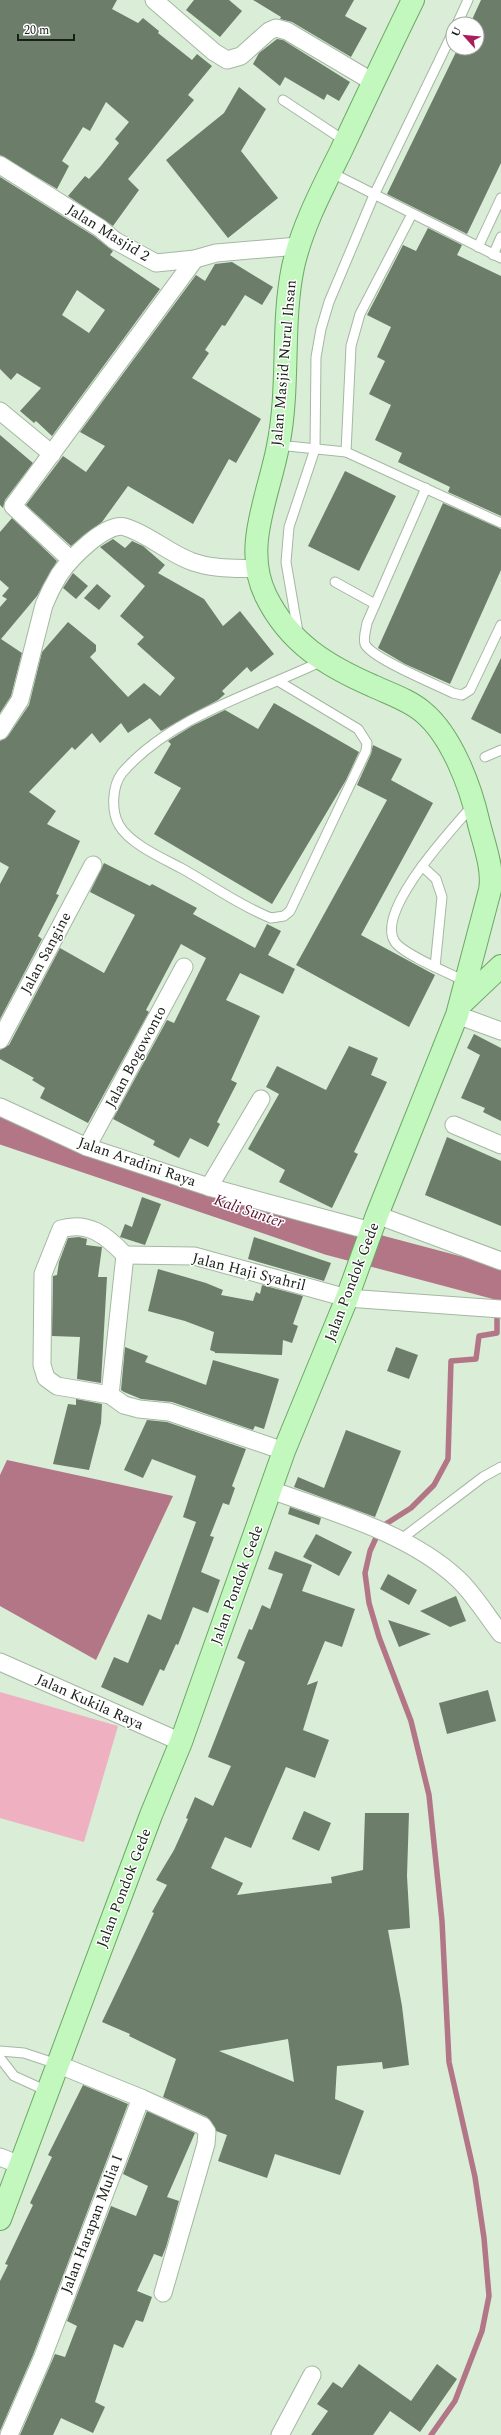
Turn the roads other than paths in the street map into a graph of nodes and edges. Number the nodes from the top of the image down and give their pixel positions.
1 (154, 0) edge
2 (413, 0) edge
3 (468, 0) edge
4 (461, 16) edge
5 (445, 49) edge
6 (373, 82) junction
7 (282, 100) dead end
8 (345, 141) junction
9 (0, 165) edge
10 (330, 172) junction
11 (374, 195) junction
12 (501, 198) edge
13 (412, 214) junction
14 (501, 237) edge
15 (298, 246) junction
16 (478, 247) junction
17 (497, 256) edge
18 (195, 259) junction
19 (0, 411) edge
20 (278, 445) junction
21 (315, 449) junction
22 (346, 452) junction
23 (52, 454) junction
24 (426, 488) junction
25 (501, 523) edge
26 (71, 560) junction
27 (257, 569) junction
28 (335, 582) dead end
29 (375, 604) junction
30 (501, 625) edge
31 (299, 642) junction
32 (322, 661) junction
33 (278, 681) junction
34 (0, 731) edge
35 (501, 750) edge
36 (486, 757) dead end
37 (474, 804) junction
38 (93, 865) dead end
39 (422, 866) junction
40 (497, 884) edge
41 (184, 966) dead end
42 (501, 966) edge
43 (435, 967) junction
44 (473, 985) junction
45 (459, 1009) junction
46 (501, 1031) edge
47 (0, 1040) edge
48 (261, 1099) dead end
49 (0, 1107) edge
50 (454, 1125) dead end
51 (501, 1145) edge
52 (87, 1146) junction
53 (209, 1187) junction
54 (372, 1229) junction
55 (125, 1255) junction
56 (501, 1261) edge
57 (347, 1298) junction
58 (501, 1309) edge
59 (110, 1395) junction
60 (284, 1451) junction
61 (501, 1467) edge
62 (271, 1490) junction
63 (393, 1537) junction
64 (501, 1634) edge
65 (0, 1662) edge
66 (181, 1742) junction
67 (0, 2052) edge
68 (0, 2058) edge
69 (57, 2064) junction
70 (48, 2091) junction
71 (141, 2098) junction
72 (10, 2161) edge
73 (0, 2219) edge
74 (163, 2293) dead end
75 (312, 2375) dead end
76 (9, 2435) edge
77 (280, 2435) edge

1 - 6 street
2 - 6 main road, Jalan Masjid Nurul Ihsan
3 - 4 lane
5 - 11 lane
6 - 8 main road, Jalan Masjid Nurul Ihsan
7 - 8 lane
8 - 10 main road, Jalan Masjid Nurul Ihsan
9 - 18 street, Jalan Masjid 2
10 - 11 lane
10 - 15 main road, Jalan Masjid Nurul Ihsan
11 - 13 lane
11 - 21 lane
12 - 16 lane
13 - 16 lane
13 - 22 lane
14 - 17 lane
15 - 18 street, Jalan Masjid 2
15 - 20 main road, Jalan Masjid Nurul Ihsan
16 - 17 lane
18 - 23 street
19 - 23 street
20 - 21 lane
20 - 27 main road, Jalan Masjid Nurul Ihsan
21 - 22 lane
21 - 31 lane
22 - 24 lane
23 - 26 street
24 - 25 lane
24 - 29 lane
26 - 27 street
26 - 34 street
27 - 31 main road, Jalan Masjid Nurul Ihsan
28 - 29 lane
29 - 30 lane
31 - 32 main road, Jalan Masjid Nurul Ihsan
32 - 33 lane
32 - 37 main road, Jalan Masjid Nurul Ihsan
33 - 33 lane
35 - 36 lane
37 - 39 lane
37 - 40 main road, Jalan Masjid Nurul Ihsan
38 - 47 street, Jalan Sangine
39 - 43 lane
39 - 43 lane
40 - 44 main road, Jalan Masjid Nurul Ihsan
41 - 52 street, Jalan Bogowonto
42 - 44 main road, Jalan Pondok Gede
43 - 44 lane
44 - 45 main road, Jalan Pondok Gede
45 - 46 street
45 - 54 main road, Jalan Pondok Gede
48 - 53 street
49 - 52 street, Jalan Aradini Raya
50 - 51 street
52 - 53 street, Jalan Aradini Raya
53 - 54 street, Jalan Aradini Raya
54 - 56 street, Jalan Aradini Raya
54 - 57 main road, Jalan Pondok Gede
55 - 57 street, Jalan Haji Syahril
55 - 59 street
55 - 59 street
57 - 58 street, Jalan Haji Syahril
57 - 60 main road, Jalan Pondok Gede
59 - 60 street
60 - 62 main road, Jalan Pondok Gede
61 - 63 lane
62 - 63 street
62 - 66 main road, Jalan Pondok Gede
63 - 64 street
65 - 66 street, Jalan Kukila Raya
66 - 69 main road, Jalan Pondok Gede
67 - 69 lane
68 - 70 lane
69 - 70 main road, Jalan Pondok Gede
69 - 71 street
70 - 72 main road, Jalan Pondok Gede
71 - 74 street
71 - 76 street, Jalan Harapan Mulia I
72 - 73 main road, Jalan Pondok Gede
75 - 77 street

